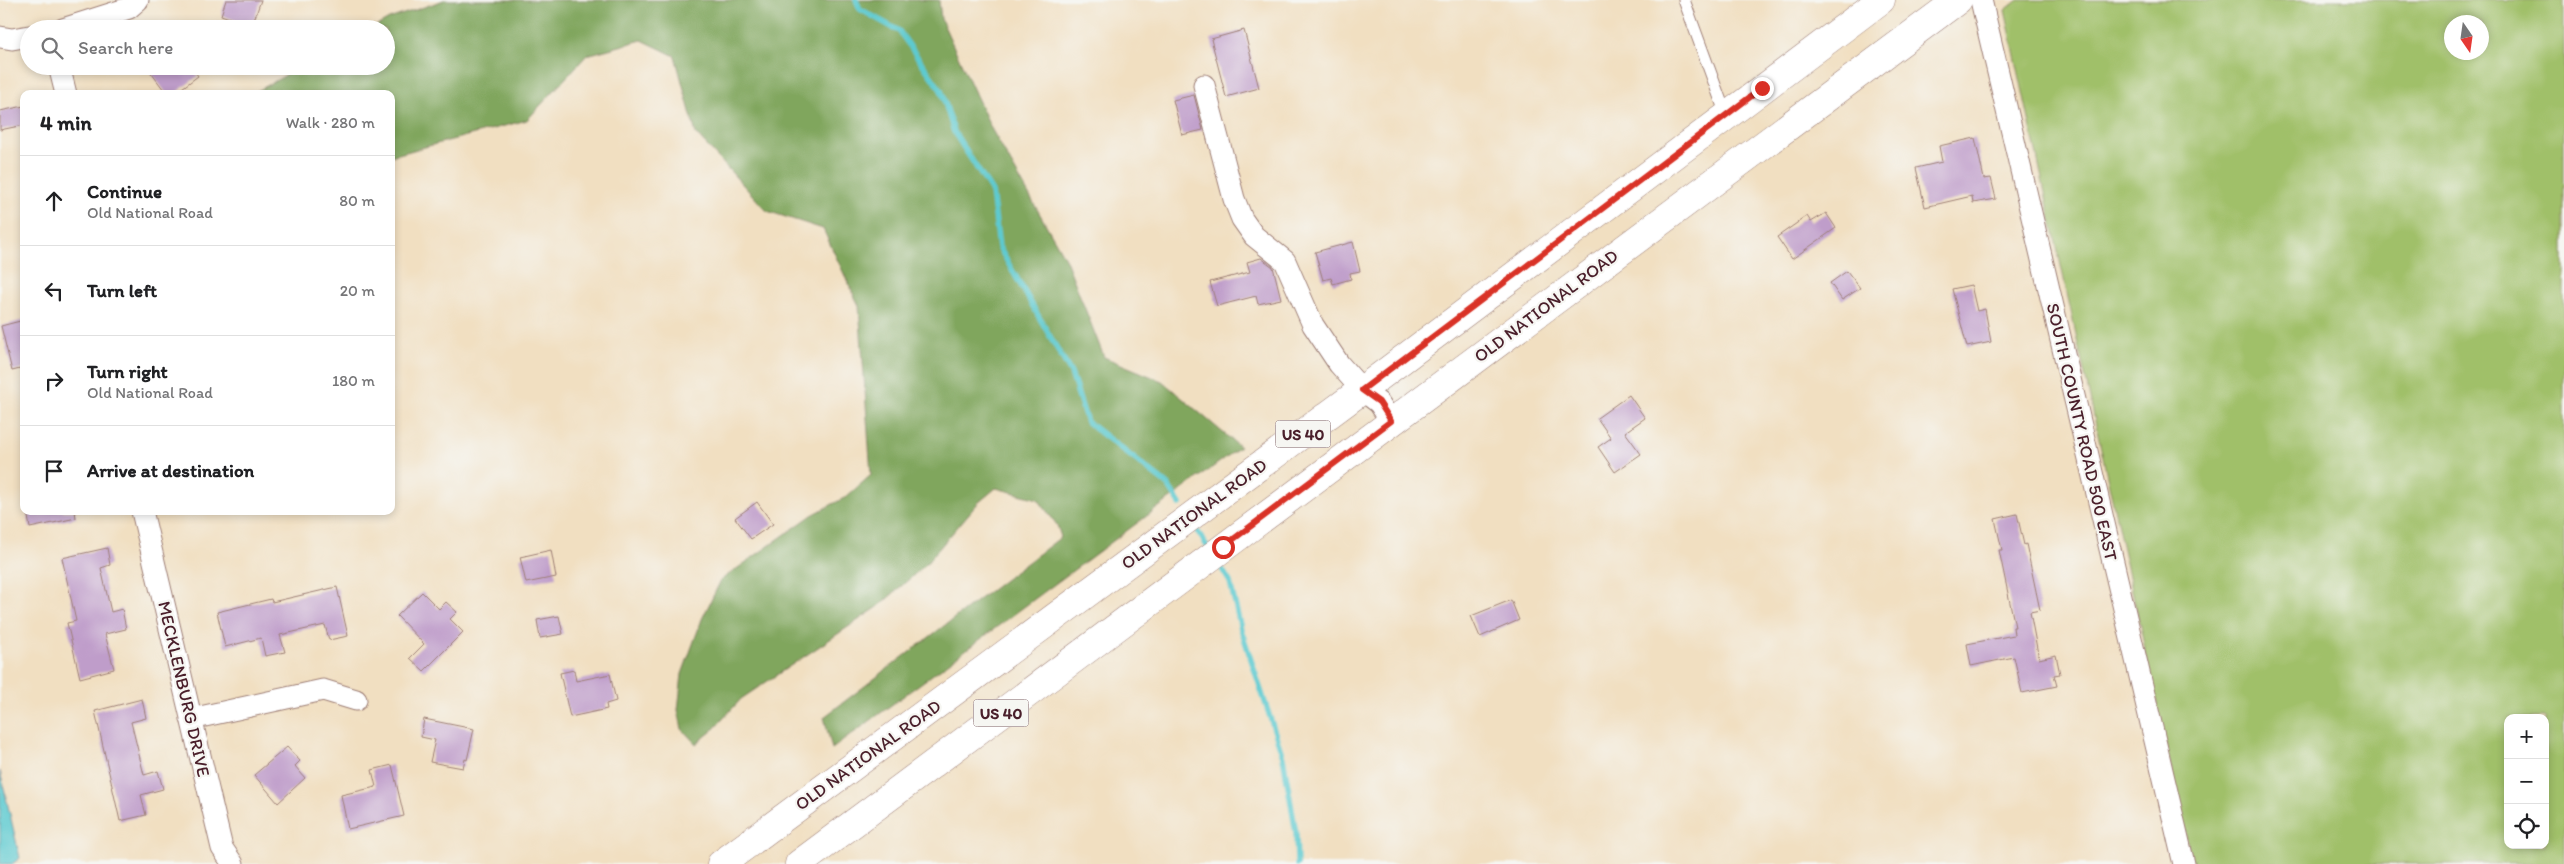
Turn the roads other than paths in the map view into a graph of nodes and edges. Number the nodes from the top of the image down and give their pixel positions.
1 (138, 0) edge
2 (1684, 0) edge
3 (1881, 0) edge
4 (1958, 0) edge
5 (1981, 0) edge
6 (91, 20) edge
7 (0, 37) edge
8 (20, 37) edge
9 (61, 75) edge
10 (1204, 85) dead end
11 (65, 90) edge
12 (1726, 115) junction
13 (1362, 390) junction
14 (1391, 421) junction
15 (143, 515) edge
16 (356, 700) dead end
17 (192, 719) junction
18 (233, 864) edge
19 (721, 864) edge
20 (800, 864) edge
21 (2184, 864) edge

1 - 6 street
2 - 12 lane
3 - 12 main road, OLD NATIONAL ROAD / US 40
4 - 14 main road, OLD NATIONAL ROAD / US 40
5 - 21 street, SOUTH COUNTY ROAD 500 EAST
7 - 8 street
9 - 11 street
10 - 13 street
12 - 13 main road, OLD NATIONAL ROAD / US 40
13 - 14 street
13 - 19 main road, OLD NATIONAL ROAD / US 40
14 - 20 main road, OLD NATIONAL ROAD / US 40
15 - 17 street, MECKLENBURG DRIVE
16 - 17 street
17 - 18 street, MECKLENBURG DRIVE

